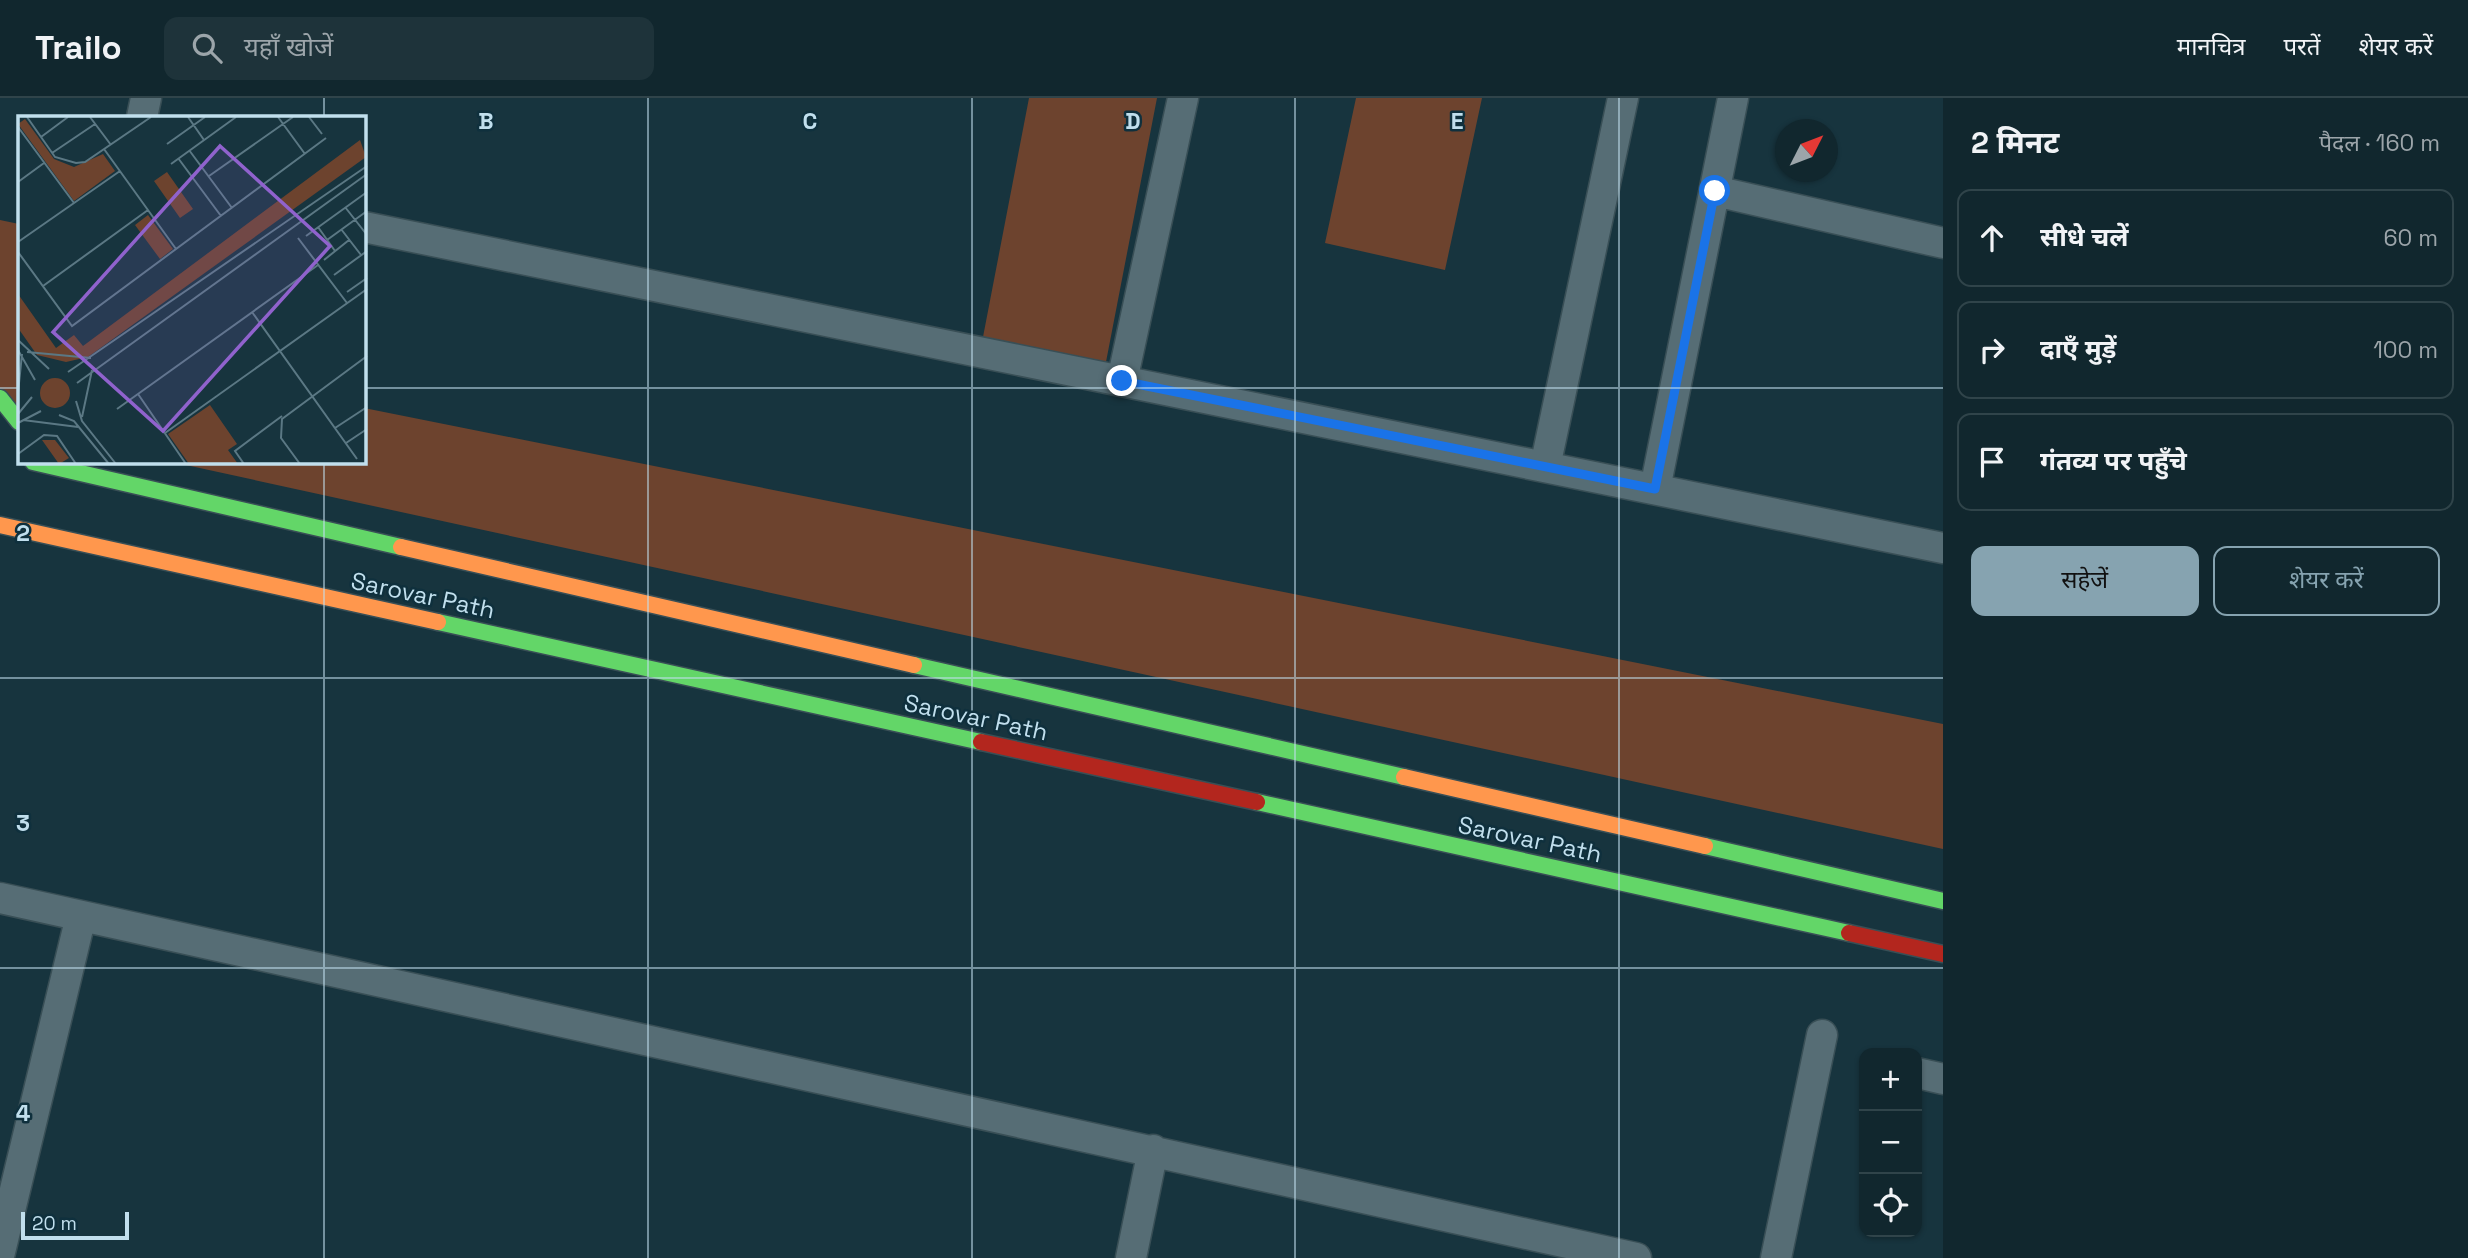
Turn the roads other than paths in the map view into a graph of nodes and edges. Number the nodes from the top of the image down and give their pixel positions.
1 (146, 98) edge
2 (1183, 98) edge
3 (1623, 98) edge
4 (1733, 98) edge
5 (142, 116) edge
6 (1715, 191) junction
7 (366, 227) edge
8 (1943, 243) edge
9 (1122, 381) junction
10 (0, 398) edge
11 (18, 421) edge
12 (54, 465) edge
13 (1545, 467) junction
14 (1655, 489) junction
15 (0, 525) edge
16 (1943, 548) edge
17 (0, 898) edge
18 (1943, 901) edge
19 (81, 916) junction
20 (1943, 954) edge
21 (1822, 1035) dead end
22 (1922, 1074) edge
23 (1943, 1079) edge
24 (1153, 1150) junction
25 (0, 1252) edge
26 (1130, 1258) edge
27 (1636, 1258) edge
28 (1776, 1258) edge

1 - 5 street
2 - 9 street
3 - 13 street
4 - 6 street
6 - 8 street
6 - 14 street
7 - 9 street
9 - 13 street
10 - 11 main road
12 - 18 main road, Sarovar Path
13 - 14 street
14 - 16 street
15 - 20 main road, Sarovar Path
17 - 19 street
19 - 24 street
19 - 25 street
21 - 28 street
22 - 23 street
24 - 26 street
24 - 27 street

